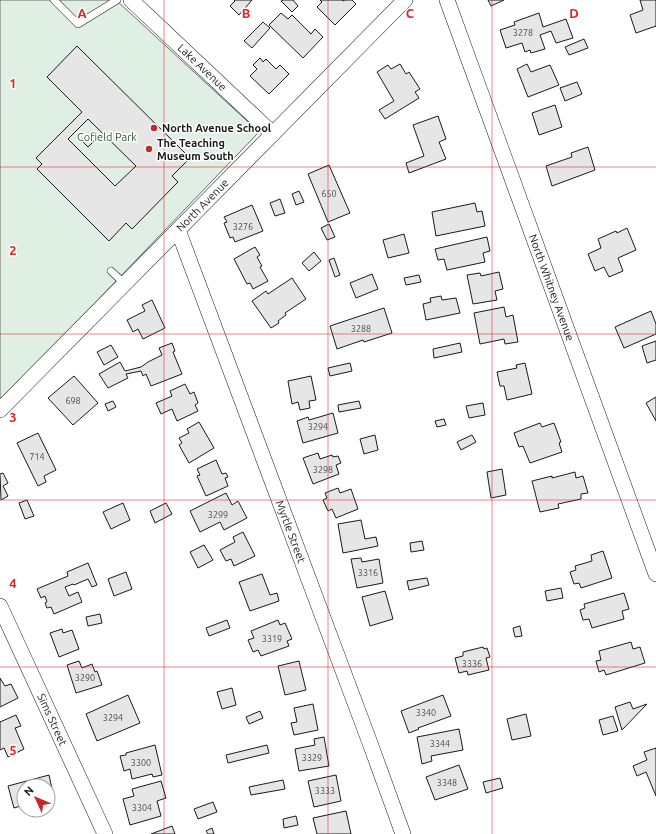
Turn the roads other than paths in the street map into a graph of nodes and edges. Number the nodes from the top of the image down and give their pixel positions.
1 (54, 0) edge
2 (117, 0) edge
3 (131, 0) edge
4 (405, 0) edge
5 (447, 0) edge
6 (273, 134) junction
7 (178, 230) junction
8 (111, 271) dead end
9 (125, 284) junction
10 (0, 410) edge
11 (656, 574) edge
12 (0, 606) edge
13 (105, 834) edge
14 (403, 834) edge

1 - 2 lane
3 - 6 street, Lake Avenue
4 - 6 street, North Avenue
5 - 11 street, North Whitney Avenue
6 - 7 street, North Avenue
7 - 9 street, North Avenue
7 - 14 street, Myrtle Street
8 - 9 lane
9 - 10 street, North Avenue
12 - 13 street, Sims Street

